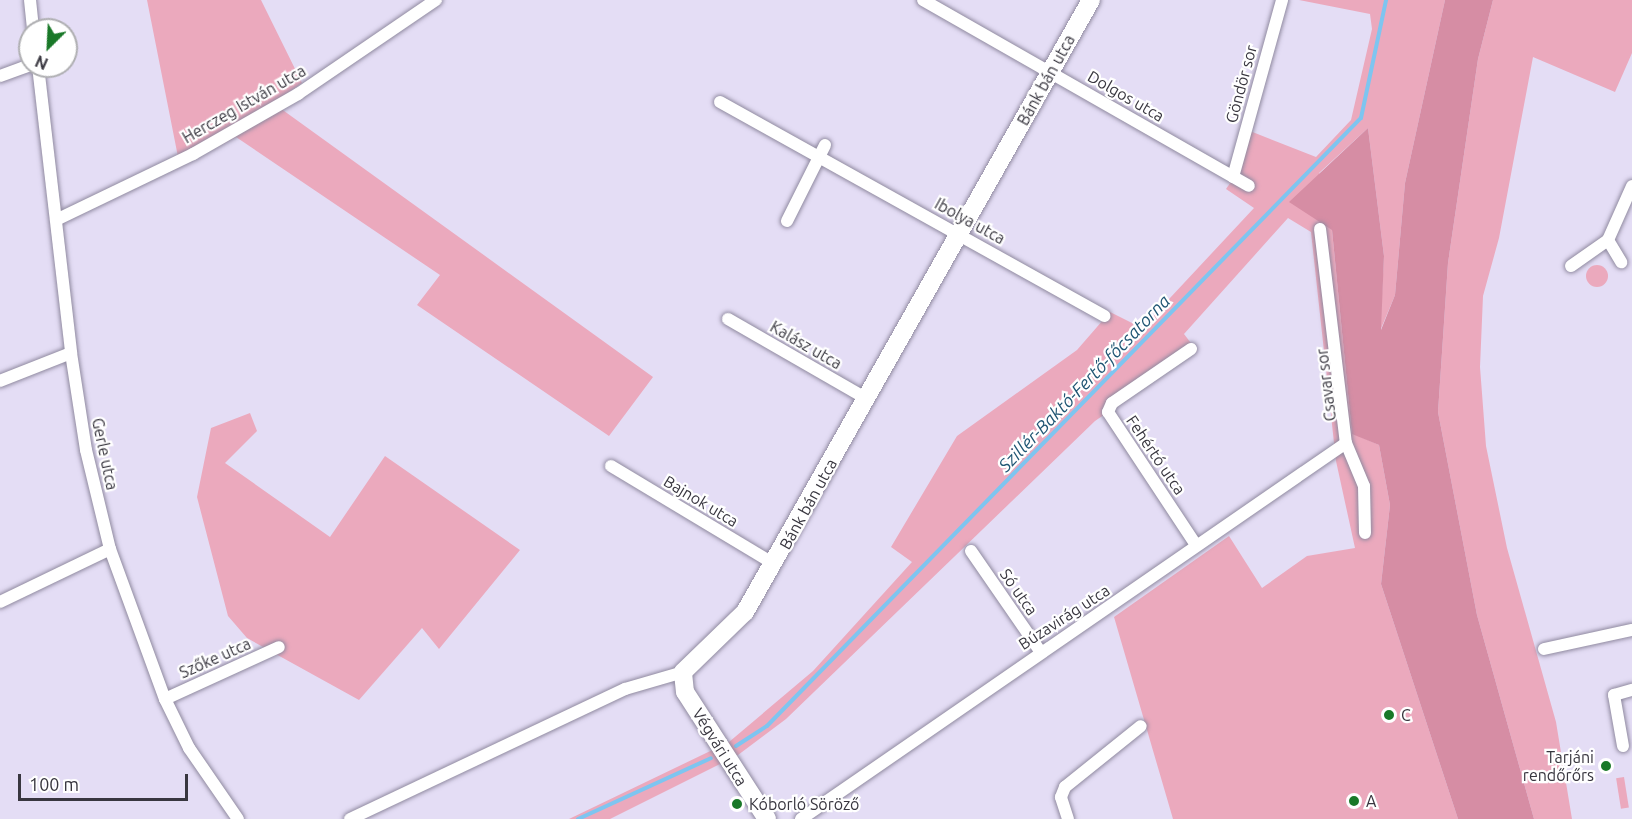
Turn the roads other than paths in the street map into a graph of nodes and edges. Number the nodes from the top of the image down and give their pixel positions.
1 (30, 0) edge
2 (436, 0) edge
3 (923, 0) edge
4 (1091, 0) edge
5 (1282, 0) edge
6 (32, 18) edge
7 (18, 69) edge
8 (1051, 72) junction
9 (0, 76) edge
10 (40, 78) edge
11 (720, 102) dead end
12 (822, 151) junction
13 (1233, 177) junction
14 (1249, 186) dead end
15 (1632, 186) edge
16 (58, 219) junction
17 (787, 221) dead end
18 (1320, 229) dead end
19 (960, 234) junction
20 (1608, 240) junction
21 (1622, 262) dead end
22 (1570, 266) dead end
23 (1104, 316) dead end
24 (728, 319) dead end
25 (1191, 349) dead end
26 (71, 353) junction
27 (0, 381) edge
28 (867, 399) junction
29 (1346, 443) junction
30 (611, 466) dead end
31 (1365, 533) dead end
32 (1196, 545) junction
33 (110, 549) junction
34 (971, 551) dead end
35 (774, 564) junction
36 (0, 602) edge
37 (1632, 630) edge
38 (279, 647) dead end
39 (1544, 649) dead end
40 (1040, 651) junction
41 (683, 672) junction
42 (1632, 690) edge
43 (165, 699) junction
44 (1141, 726) dead end
45 (1623, 746) dead end
46 (238, 819) edge
47 (350, 819) edge
48 (767, 819) edge
49 (801, 819) edge
50 (1068, 819) edge

1 - 6 street
2 - 16 street, Herczeg István utca
3 - 8 street, Dolgos utca
4 - 8 street, Bánk bán utca
5 - 13 street, Göndör sor
7 - 9 street
8 - 13 street, Dolgos utca
8 - 19 street, Bánk bán utca
10 - 16 street, Gerle utca
11 - 12 street, Ibolya utca
12 - 17 street
12 - 19 street, Ibolya utca
13 - 14 street, Dolgos utca
15 - 20 street
16 - 26 street, Gerle utca
18 - 29 street, Csavar sor
19 - 23 street, Ibolya utca
19 - 28 street, Bánk bán utca
20 - 21 street
20 - 22 street
24 - 28 street, Kalász utca
25 - 32 street, Fehértó utca
26 - 27 street
26 - 33 street, Gerle utca
28 - 35 street, Bánk bán utca
29 - 31 street, Csavar sor
29 - 32 street, Búzavirág utca
30 - 35 street, Bajnok utca
32 - 40 street, Búzavirág utca
33 - 36 street
33 - 43 street, Gerle utca
34 - 40 street, Só utca
35 - 41 street, Bánk bán utca
37 - 39 street
38 - 43 street, Szőke utca
40 - 49 street, Búzavirág utca
41 - 47 street, Bánk bán utca
41 - 48 street, Végvári utca
42 - 45 street
43 - 46 street, Gerle utca
44 - 50 street

